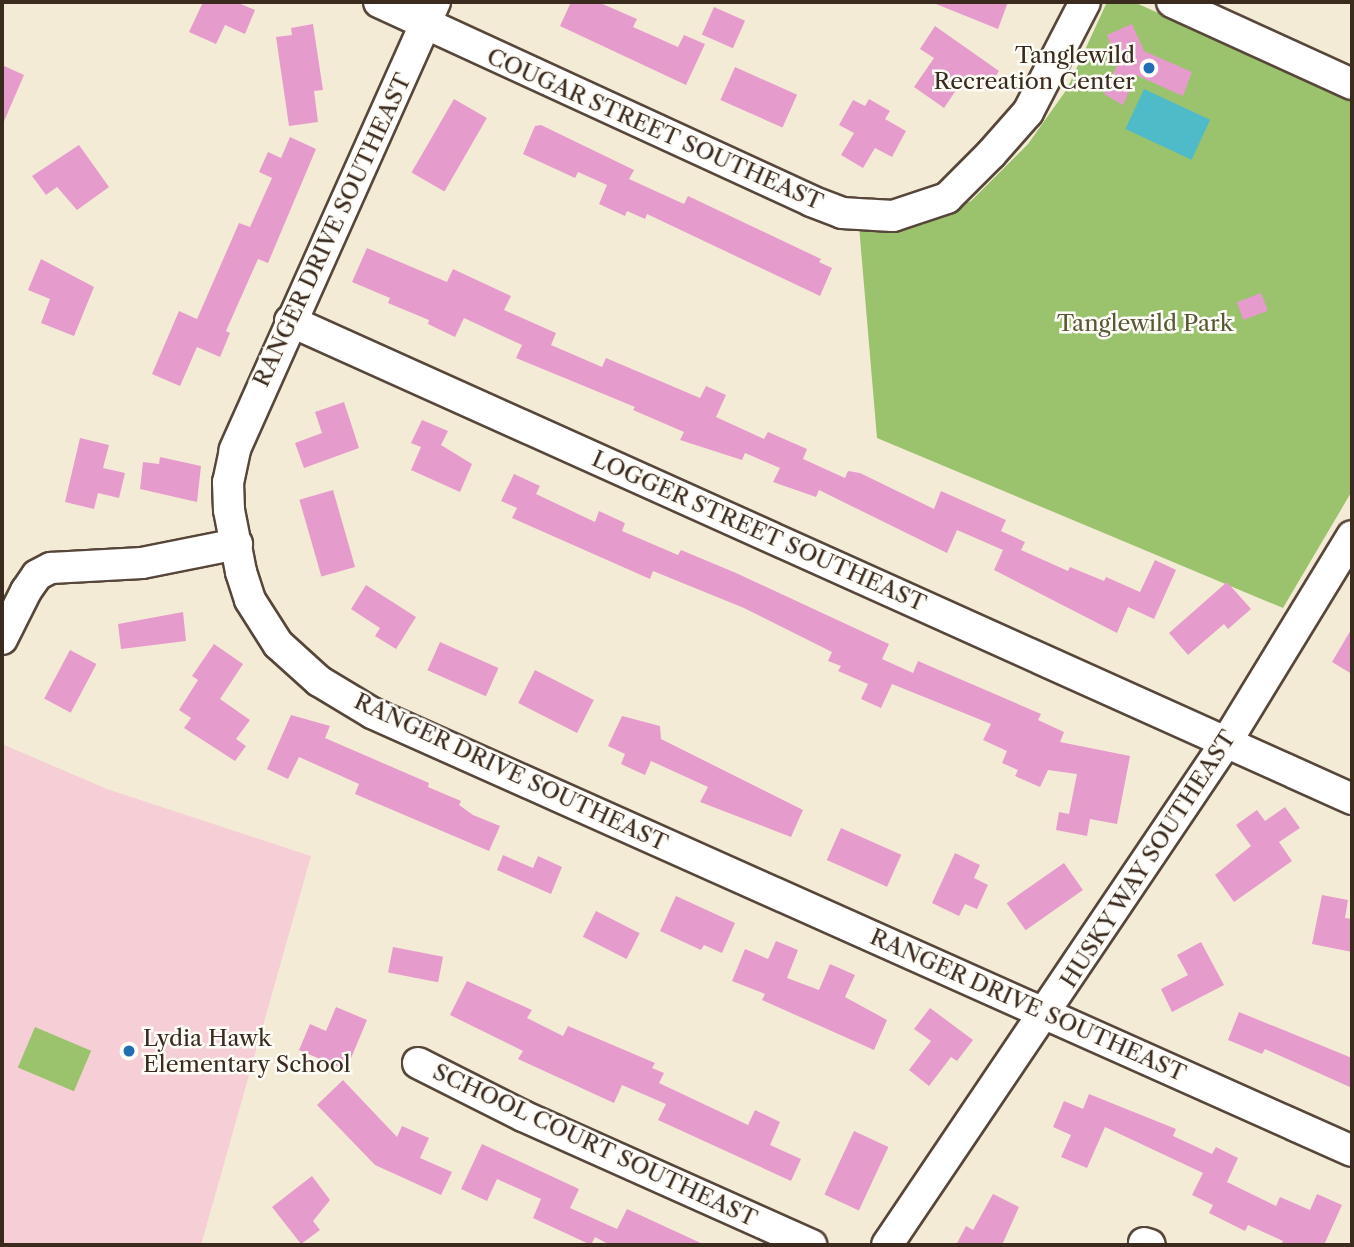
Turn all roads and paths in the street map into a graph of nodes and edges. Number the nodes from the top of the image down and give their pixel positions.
1 (379, 2) edge
2 (1085, 2) edge
3 (1172, 2) edge
4 (431, 13) edge
5 (1352, 84) edge
6 (290, 321) junction
7 (1352, 536) edge
8 (237, 544) junction
9 (2, 639) edge
10 (1227, 741) junction
11 (1352, 799) edge
12 (1046, 1013) junction
13 (418, 1063) dead end
14 (1352, 1151) edge
15 (811, 1245) edge
16 (887, 1245) edge

1 - 4 street, COUGAR STREET SOUTHEAST
2 - 4 street, COUGAR STREET SOUTHEAST
3 - 5 street
4 - 6 street, RANGER DRIVE SOUTHEAST
6 - 8 street, RANGER DRIVE SOUTHEAST
6 - 10 street, LOGGER STREET SOUTHEAST
7 - 10 street, HUSKY WAY SOUTHEAST
8 - 9 street
8 - 12 street, RANGER DRIVE SOUTHEAST
10 - 11 street, LOGGER STREET SOUTHEAST
10 - 12 street, HUSKY WAY SOUTHEAST
12 - 14 street, RANGER DRIVE SOUTHEAST
12 - 16 street, HUSKY WAY SOUTHEAST
13 - 15 street, SCHOOL COURT SOUTHEAST

